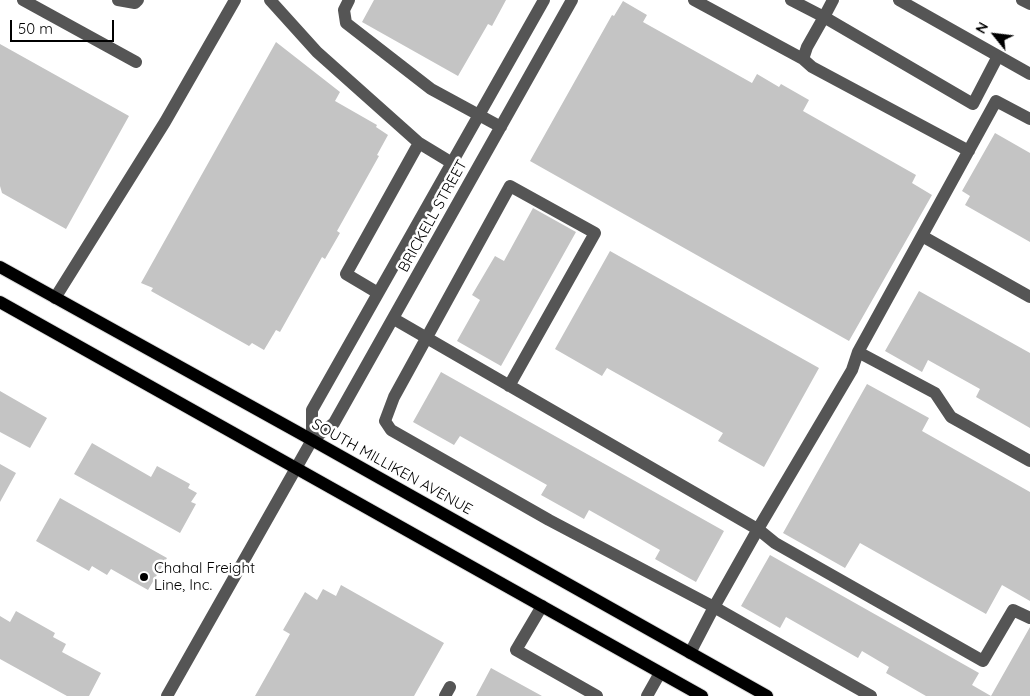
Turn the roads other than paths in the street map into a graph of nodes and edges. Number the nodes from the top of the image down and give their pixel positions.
1 (23, 0) edge
2 (118, 0) edge
3 (138, 0) edge
4 (235, 0) edge
5 (270, 0) edge
6 (349, 0) edge
7 (544, 0) edge
8 (572, 0) edge
9 (694, 0) edge
10 (791, 0) edge
11 (833, 0) edge
12 (899, 0) edge
13 (1022, 0) edge
14 (1030, 4) edge
15 (824, 17) junction
16 (998, 56) junction
17 (804, 59) junction
18 (136, 62) dead end
19 (1030, 74) edge
20 (973, 104) junction
21 (479, 115) junction
22 (989, 115) junction
23 (1030, 119) edge
24 (501, 127) junction
25 (419, 143) junction
26 (968, 151) junction
27 (452, 163) junction
28 (922, 236) junction
29 (0, 267) edge
30 (378, 293) junction
31 (1030, 297) edge
32 (55, 298) junction
33 (0, 302) edge
34 (394, 319) junction
35 (426, 338) junction
36 (858, 352) junction
37 (509, 386) junction
38 (312, 440) junction
39 (1030, 461) edge
40 (297, 468) junction
41 (758, 529) junction
42 (542, 606) junction
43 (714, 607) junction
44 (1030, 618) edge
45 (690, 653) junction
46 (660, 672) junction
47 (857, 693) edge
48 (167, 696) edge
49 (598, 696) edge
50 (647, 696) edge
51 (702, 696) edge
52 (767, 696) edge
53 (871, 696) edge

1 - 18 street
2 - 3 street
4 - 32 street
5 - 25 street
6 - 21 street
7 - 21 street, BRICKELL STREET
8 - 24 street, BRICKELL STREET
9 - 17 street
10 - 15 street
11 - 15 street
12 - 16 street
13 - 14 street
15 - 17 street
15 - 20 street
16 - 19 street
16 - 20 street
17 - 26 street
20 - 22 street
21 - 24 street
21 - 27 street, BRICKELL STREET
22 - 23 street
22 - 26 street
24 - 34 street, BRICKELL STREET
25 - 27 street
25 - 30 street
26 - 28 street
27 - 30 street, BRICKELL STREET
28 - 31 street
28 - 36 street
29 - 32 main road, SOUTH MILLIKEN AVENUE
30 - 38 street, BRICKELL STREET
32 - 38 main road, SOUTH MILLIKEN AVENUE
33 - 40 main road
34 - 35 street
34 - 38 street, BRICKELL STREET
35 - 37 street
35 - 37 street
35 - 43 street
36 - 39 street
36 - 41 street
37 - 41 street
38 - 40 street, BRICKELL STREET
38 - 45 main road, SOUTH MILLIKEN AVENUE
40 - 42 main road
40 - 48 street, BRICKELL STREET
41 - 43 street
41 - 44 street
42 - 46 main road
42 - 49 street
43 - 45 street
43 - 47 street
45 - 52 main road, SOUTH MILLIKEN AVENUE
46 - 50 street
46 - 51 main road
47 - 53 street

